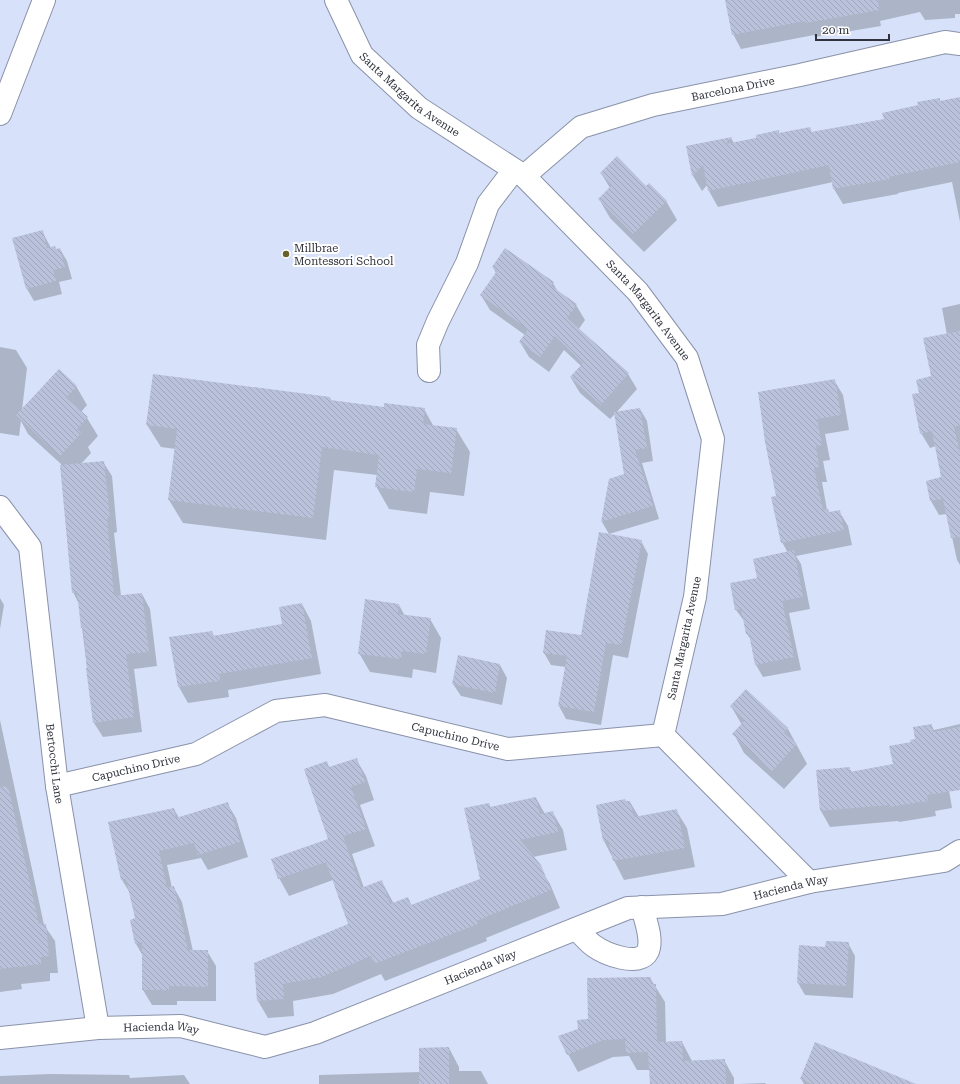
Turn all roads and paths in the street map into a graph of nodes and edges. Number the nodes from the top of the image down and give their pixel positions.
1 (44, 0) edge
2 (336, 0) edge
3 (960, 44) edge
4 (0, 114) edge
5 (519, 173) junction
6 (430, 371) dead end
7 (0, 507) edge
8 (663, 735) junction
9 (57, 786) junction
10 (955, 861) edge
11 (809, 882) junction
12 (642, 908) junction
13 (576, 929) junction
14 (98, 1028) junction
15 (0, 1038) edge

1 - 4 street
2 - 5 street, Santa Margarita Avenue
3 - 5 street, Barcelona Drive
5 - 6 street, Barcelona Drive
5 - 8 street, Santa Margarita Avenue
7 - 9 street, Bertocchi Lane
8 - 9 street, Capuchino Drive
8 - 11 street
9 - 14 street, Bertocchi Lane
10 - 11 street, Hacienda Way
11 - 12 street, Hacienda Way
12 - 13 street, Hacienda Way
12 - 13 street
13 - 14 street, Hacienda Way
14 - 15 street, Hacienda Way

